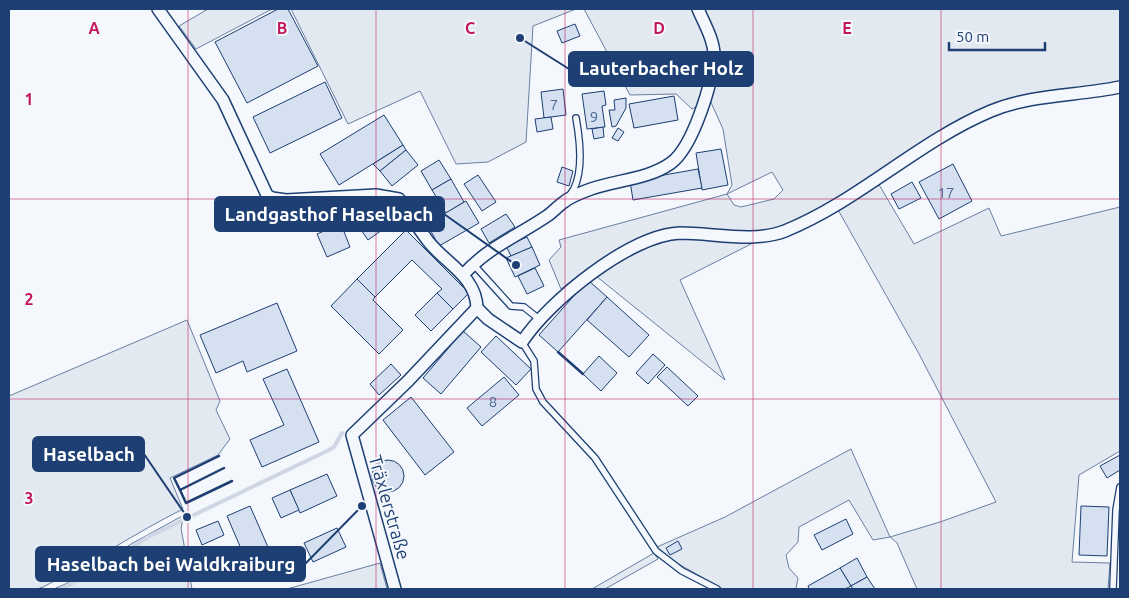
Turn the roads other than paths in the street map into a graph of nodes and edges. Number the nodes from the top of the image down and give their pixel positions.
1 (158, 9) edge
2 (698, 9) edge
3 (1120, 87) edge
4 (576, 118) dead end
5 (565, 200) junction
6 (473, 264) junction
7 (463, 275) junction
8 (477, 308) junction
9 (539, 319) junction
10 (522, 342) junction
11 (1120, 487) edge
12 (395, 589) edge
13 (717, 589) edge
14 (1113, 589) edge

1 - 7 street
2 - 5 street
3 - 9 street
4 - 5 lane
5 - 6 street
6 - 7 street
6 - 9 lane
7 - 8 street
8 - 10 street
8 - 12 street, Träxlerstraße
9 - 10 street
10 - 13 lane
11 - 14 lane

